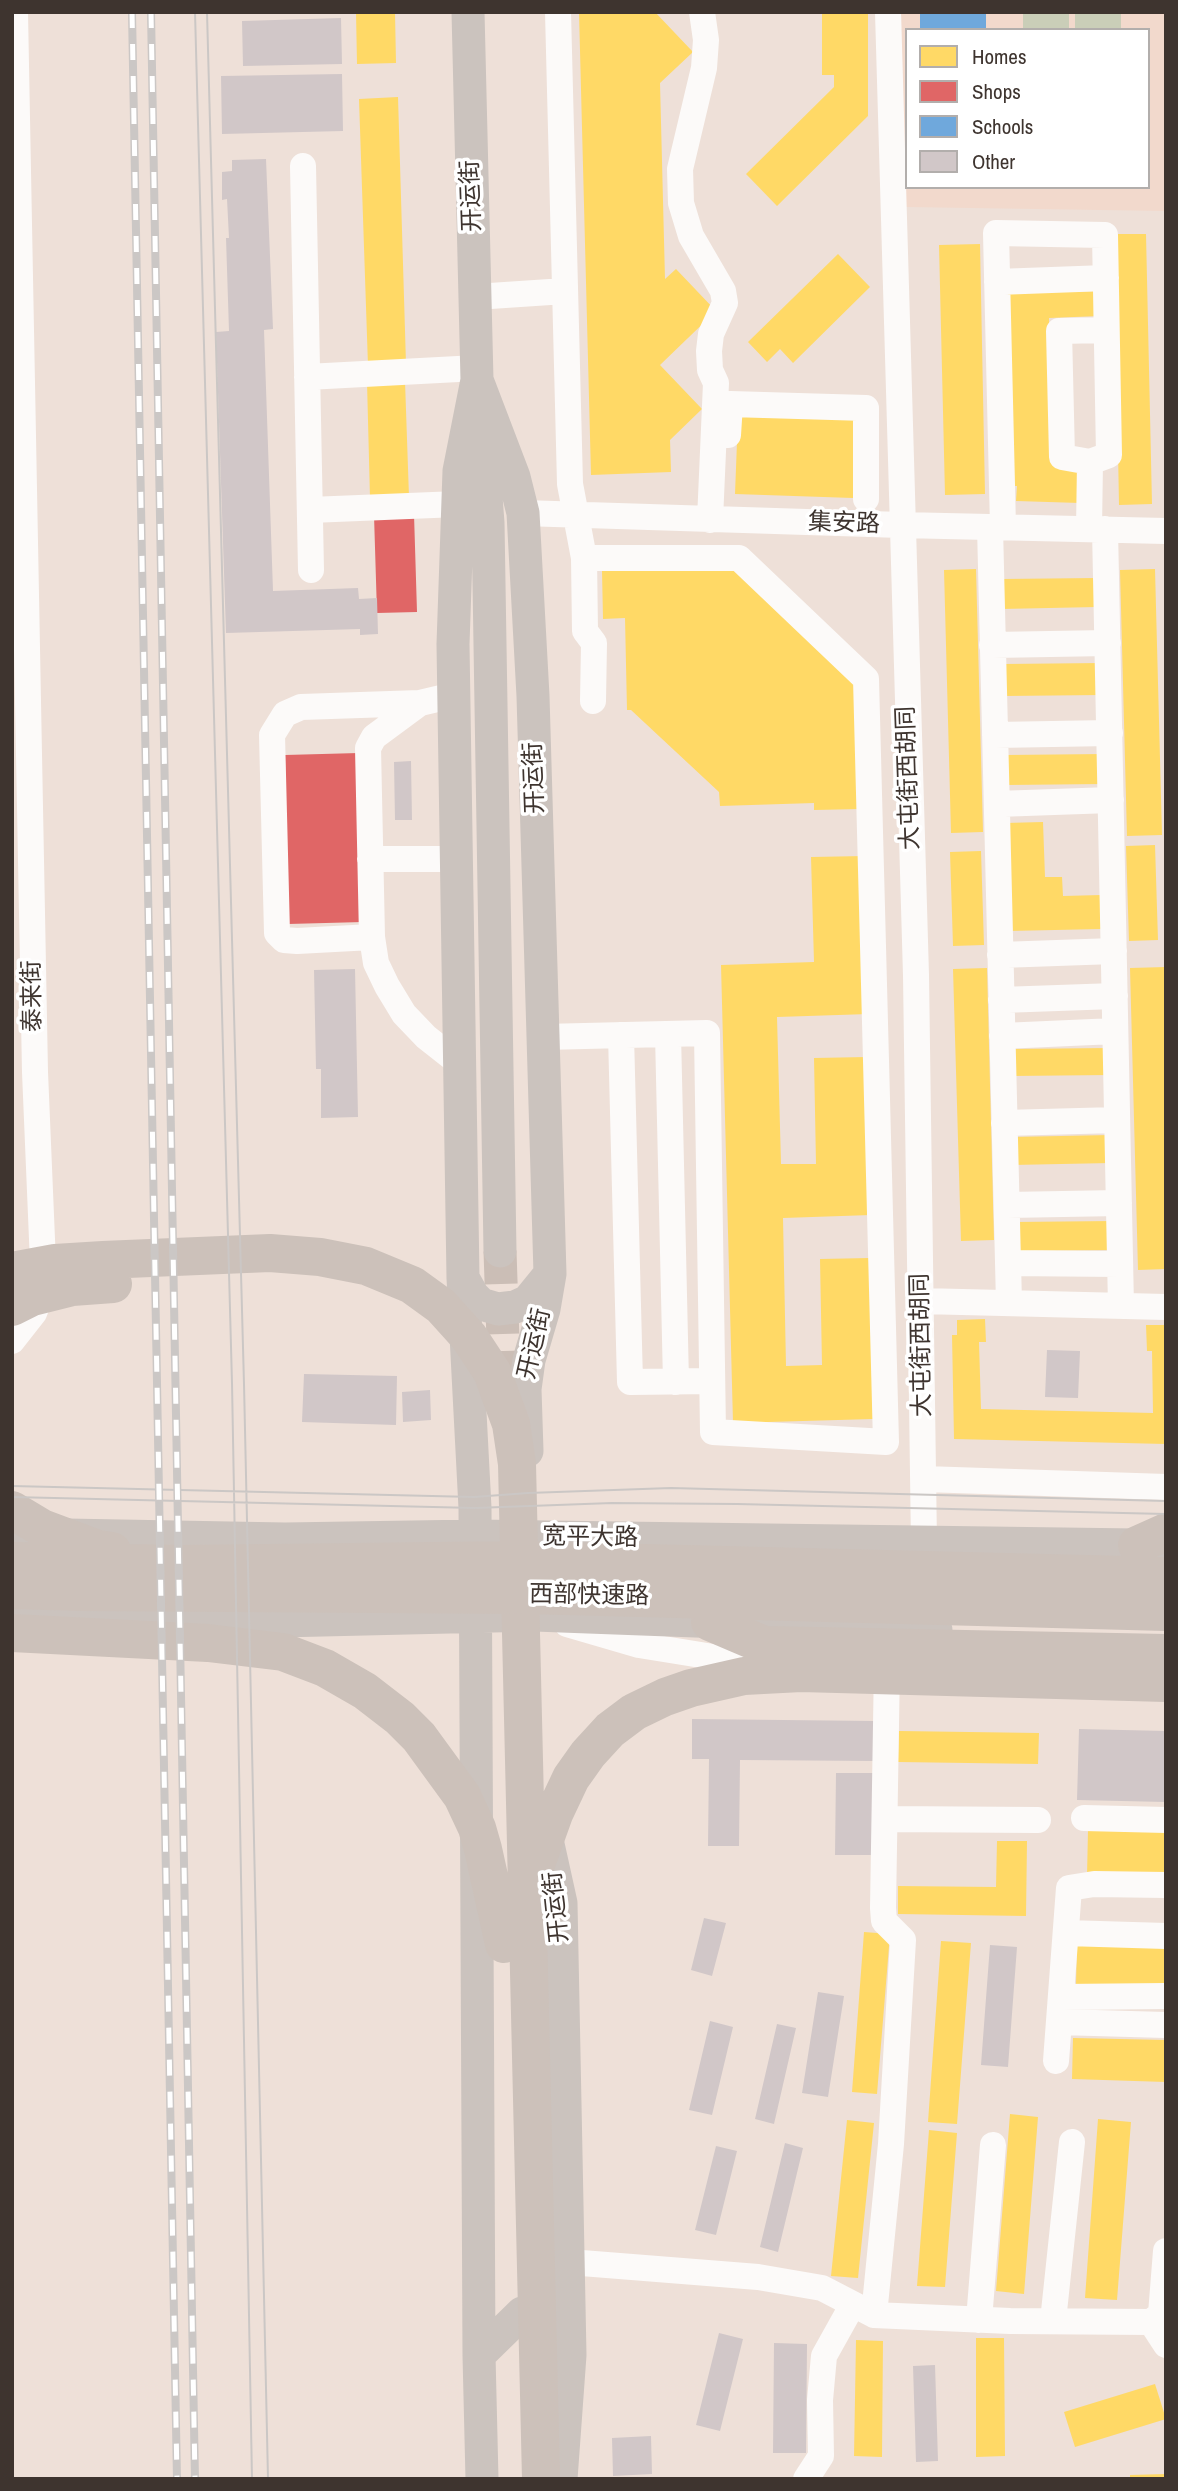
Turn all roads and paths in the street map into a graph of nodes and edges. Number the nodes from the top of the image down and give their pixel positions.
1 (15, 12) edge
2 (468, 12) edge
3 (558, 12) edge
4 (702, 12) edge
5 (888, 12) edge
6 (303, 166) dead end
7 (1105, 278) junction
8 (997, 282) junction
9 (565, 291) junction
10 (475, 297) junction
11 (1106, 330) junction
12 (477, 374) junction
13 (307, 377) junction
14 (1090, 462) junction
15 (866, 499) dead end
16 (458, 505) junction
17 (310, 510) junction
18 (523, 513) junction
19 (577, 516) junction
20 (717, 520) junction
21 (901, 525) junction
22 (996, 527) junction
23 (1097, 529) junction
24 (1166, 531) edge
25 (584, 558) junction
26 (311, 570) dead end
27 (1108, 643) junction
28 (992, 645) junction
29 (454, 695) junction
30 (593, 701) dead end
31 (420, 703) junction
32 (1110, 733) junction
33 (995, 736) junction
34 (1111, 800) junction
35 (997, 804) junction
36 (370, 859) junction
37 (456, 859) junction
38 (372, 937) junction
39 (1114, 951) junction
40 (1000, 955) junction
41 (1115, 996) junction
42 (1001, 1000) junction
43 (1115, 1031) junction
44 (668, 1034) junction
45 (621, 1035) junction
46 (1002, 1036) junction
47 (544, 1037) junction
48 (459, 1063) junction
49 (1117, 1120) junction
50 (1004, 1123) junction
51 (1119, 1203) junction
52 (1007, 1205) junction
53 (500, 1251) tunnel mouth
54 (1008, 1263) junction
55 (1120, 1264) junction
56 (12, 1271) edge
57 (550, 1274) junction
58 (463, 1278) junction
59 (921, 1301) junction
60 (1009, 1303) junction
61 (1121, 1306) junction
62 (12, 1307) edge
63 (1166, 1307) edge
64 (12, 1341) edge
65 (712, 1381) junction
66 (676, 1382) junction
67 (924, 1479) junction
68 (1166, 1486) edge
69 (12, 1510) edge
70 (12, 1534) edge
71 (475, 1536) junction
72 (530, 1537) junction
73 (924, 1544) junction
74 (1156, 1545) edge
75 (12, 1561) edge
76 (183, 1563) junction
77 (1166, 1576) edge
78 (12, 1590) edge
79 (1166, 1612) edge
80 (12, 1615) edge
81 (535, 1615) junction
82 (474, 1616) junction
83 (710, 1622) junction
84 (12, 1633) edge
85 (1166, 1638) edge
86 (1166, 1653) edge
87 (887, 1664) junction
88 (1166, 1671) edge
89 (1166, 1683) edge
90 (1084, 1818) dead end
91 (885, 1819) junction
92 (1038, 1819) dead end
93 (1166, 1820) edge
94 (1166, 1885) edge
95 (514, 1918) junction
96 (1066, 1933) junction
97 (1166, 1936) edge
98 (1166, 1996) edge
99 (1060, 2009) junction
100 (1166, 2025) edge
101 (1056, 2061) dead end
102 (1072, 2142) dead end
103 (993, 2145) dead end
104 (1166, 2251) edge
105 (569, 2262) junction
106 (864, 2310) junction
107 (522, 2313) junction
108 (979, 2319) junction
109 (1053, 2321) junction
110 (1151, 2322) junction
111 (1166, 2345) edge
112 (479, 2355) junction
113 (570, 2356) junction
114 (482, 2479) edge
115 (516, 2479) edge
116 (541, 2479) edge
117 (561, 2479) edge
118 (806, 2479) edge

1 - 64 street, 泰来街
2 - 10 main road, 开运街
3 - 9 street
4 - 20 street
5 - 21 street, 大屯街西胡同
6 - 13 street
7 - 8 street
7 - 8 street
7 - 11 street
8 - 22 street
9 - 10 street
9 - 19 street
10 - 12 main road, 开运街
11 - 14 street
11 - 14 street
12 - 13 street
12 - 16 main road, 开运街
12 - 18 main road, 开运街
12 - 53 main road, 开运街
13 - 17 street
14 - 23 street
15 - 20 street
16 - 17 street
16 - 29 main road, 开运街
17 - 26 street
18 - 19 street, 集安路
18 - 47 main road, 开运街
19 - 20 street, 集安路
19 - 25 street
20 - 21 street, 集安路
21 - 22 street, 集安路
21 - 59 street, 大屯街西胡同
22 - 23 street, 集安路
22 - 28 street
23 - 24 street, 集安路
23 - 27 street
25 - 30 street
25 - 65 street
27 - 28 street
27 - 32 street
28 - 33 street
29 - 31 street
29 - 37 main road, 开运街
31 - 36 street
31 - 38 street
32 - 33 street
32 - 34 street
33 - 35 street
34 - 35 street
34 - 39 street
35 - 40 street
36 - 37 street
36 - 38 street
37 - 48 main road, 开运街
38 - 48 street
39 - 40 street
39 - 41 street
40 - 42 street
41 - 42 street
41 - 43 street
42 - 46 street
43 - 46 street
43 - 49 street
44 - 45 street
44 - 65 street
44 - 66 street
45 - 47 street
45 - 66 street
46 - 50 street
47 - 57 main road, 开运街
48 - 58 main road, 开运街
49 - 50 street
49 - 51 street
50 - 52 street
51 - 52 street
51 - 55 street
52 - 54 street
54 - 55 street
54 - 60 street
55 - 61 street
56 - 95 highway
57 - 58 main road
57 - 72 main road, 开运街
58 - 71 main road, 开运街
59 - 60 street
59 - 67 street, 大屯街西胡同
60 - 61 street
61 - 63 street
62 - 95 highway
65 - 66 street
67 - 68 street
67 - 73 street, 大屯街西胡同
69 - 76 highway
70 - 71 main road, 宽平大路
71 - 72 main road, 宽平大路
71 - 82 main road, 开运街
72 - 73 main road, 宽平大路
72 - 81 main road, 开运街
73 - 74 main road, 宽平大路
75 - 76 highway, 西部快速路
76 - 77 highway, 西部快速路
78 - 79 highway, 西部快速路
80 - 82 main road
81 - 82 main road
81 - 83 main road
81 - 87 street
81 - 105 main road, 开运街
82 - 112 main road, 开运街
83 - 85 main road
83 - 86 highway
84 - 95 highway
87 - 88 street
87 - 91 street
89 - 95 highway
90 - 93 street
91 - 92 street
91 - 106 street
94 - 96 street
95 - 107 main road, 开运街
95 - 115 highway
95 - 116 highway
96 - 97 street
96 - 99 street
98 - 99 street
99 - 100 street
99 - 101 street
102 - 109 street
103 - 108 street
104 - 110 street
105 - 106 street
105 - 113 main road, 开运街
106 - 108 street
106 - 118 street
107 - 112 main road
107 - 113 main road
108 - 109 street
109 - 110 street
110 - 111 street
112 - 114 main road, 开运街
113 - 117 main road, 开运街

